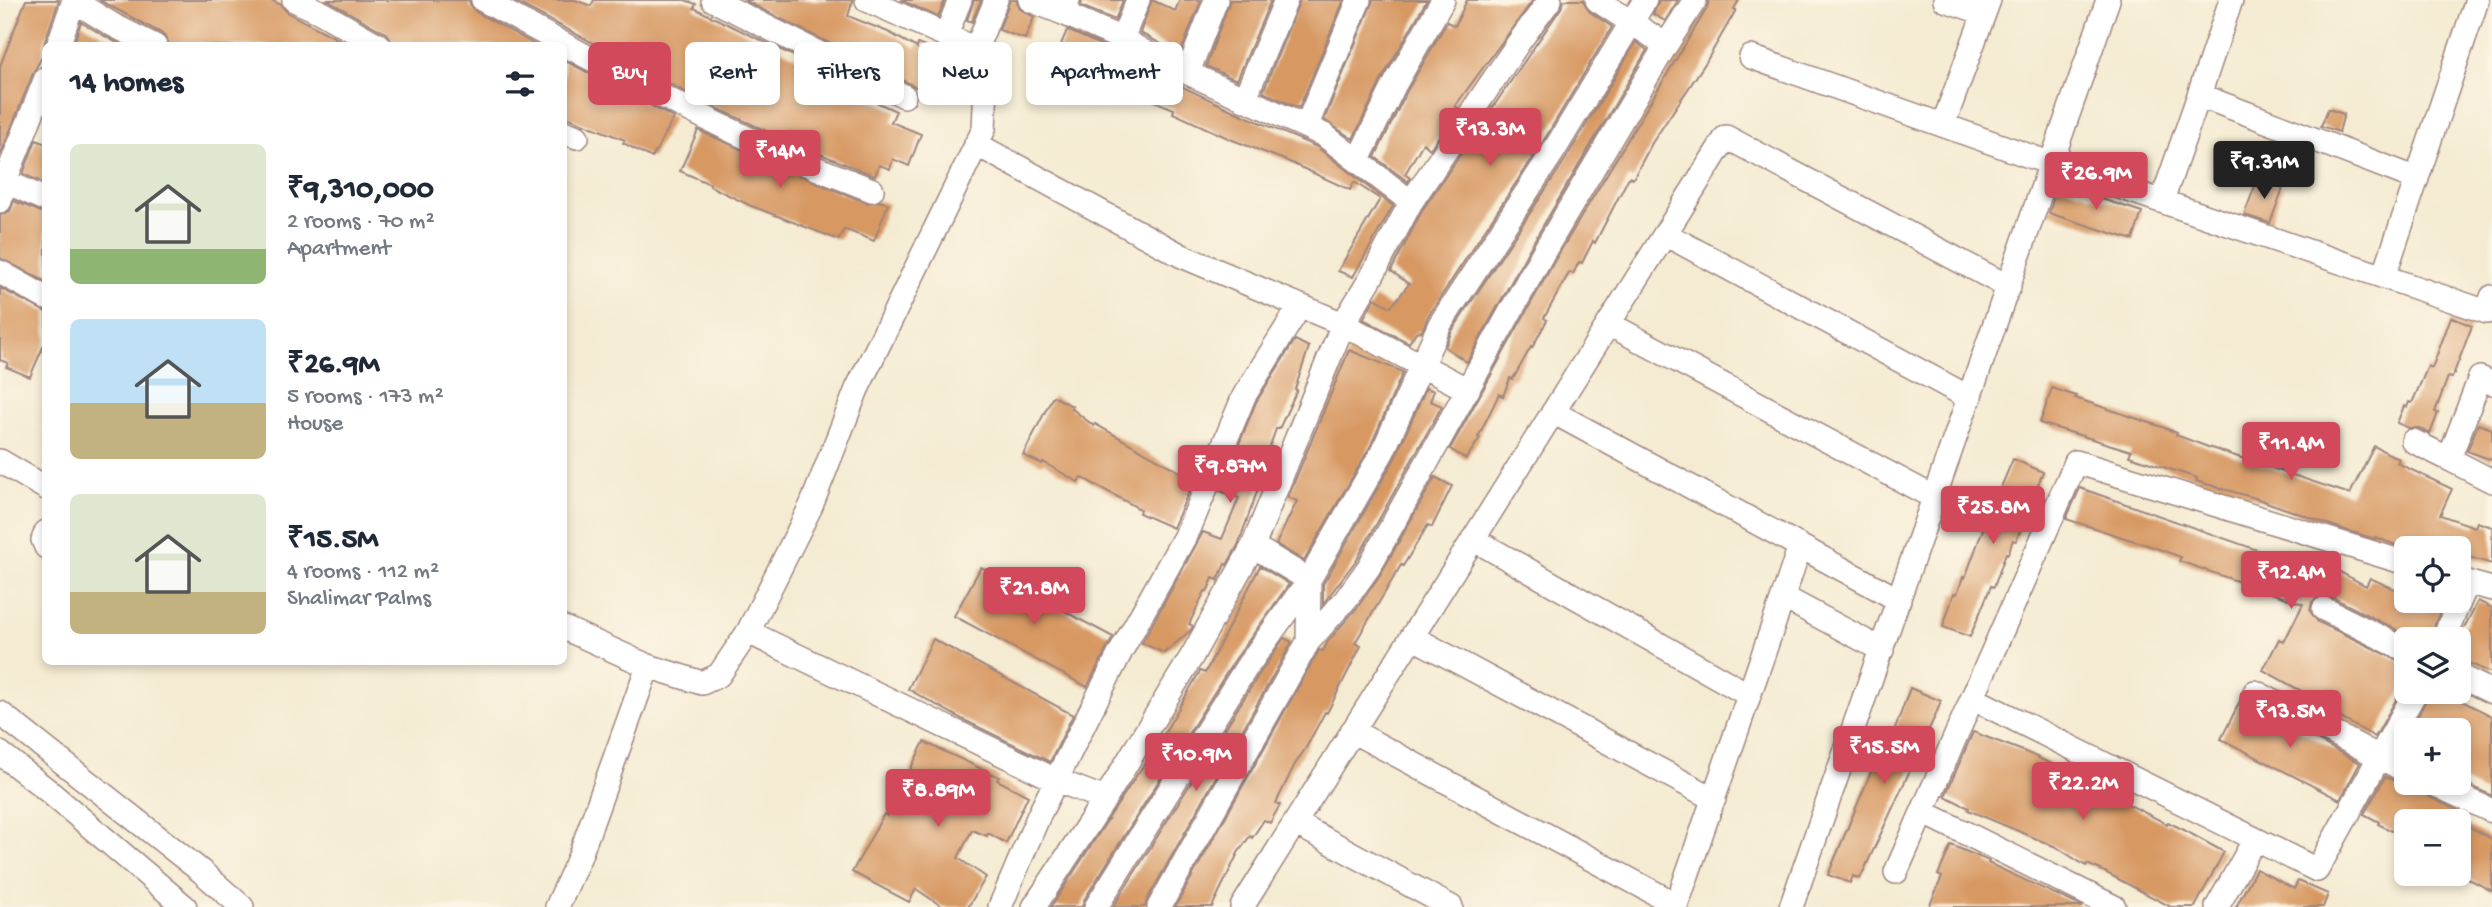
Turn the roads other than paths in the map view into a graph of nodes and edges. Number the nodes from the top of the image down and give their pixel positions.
1 (294, 0) edge
2 (483, 0) edge
3 (713, 0) edge
4 (867, 0) edge
5 (960, 0) edge
6 (996, 0) edge
7 (1030, 0) edge
8 (1138, 0) edge
9 (1216, 0) edge
10 (1286, 0) edge
11 (1359, 0) edge
12 (1444, 0) edge
13 (1550, 0) edge
14 (1597, 0) edge
15 (1645, 0) edge
16 (1695, 0) edge
17 (1945, 0) edge
18 (2108, 0) edge
19 (2231, 0) edge
20 (2477, 0) edge
21 (74, 1) edge
22 (1066, 6) edge
23 (1987, 7) edge
24 (1634, 22) junction
25 (946, 35) junction
26 (1122, 39) junction
27 (59, 42) edge
28 (147, 42) edge
29 (373, 42) edge
30 (559, 42) edge
31 (797, 42) edge
32 (961, 42) edge
33 (979, 42) edge
34 (1666, 44) junction
35 (567, 46) edge
36 (1751, 57) dead end
37 (1188, 72) junction
38 (42, 91) edge
39 (2199, 95) junction
40 (1244, 100) junction
41 (985, 105) edge
42 (1943, 125) junction
43 (1306, 127) junction
44 (976, 144) junction
45 (1358, 160) junction
46 (2052, 164) junction
47 (2417, 179) junction
48 (872, 190) dead end
49 (3, 191) edge
50 (42, 199) edge
51 (2162, 201) junction
52 (1411, 202) junction
53 (1665, 234) junction
54 (0, 272) edge
55 (2384, 276) junction
56 (2009, 287) junction
57 (42, 296) edge
58 (2492, 297) edge
59 (1300, 306) junction
60 (1343, 324) junction
61 (1609, 324) junction
62 (1422, 365) junction
63 (2492, 383) edge
64 (1468, 390) junction
65 (1969, 398) junction
66 (1553, 412) junction
67 (2413, 441) dead end
68 (2449, 459) junction
69 (0, 461) edge
70 (2492, 481) edge
71 (42, 486) edge
72 (1935, 498) junction
73 (1473, 539) junction
74 (1253, 546) junction
75 (1800, 546) junction
76 (2394, 560) edge
77 (1310, 580) junction
78 (2471, 583) edge
79 (2492, 589) edge
80 (1783, 597) junction
81 (1899, 600) junction
82 (2324, 609) dead end
83 (567, 629) edge
84 (748, 632) junction
85 (1412, 636) junction
86 (1308, 642) junction
87 (2394, 644) edge
88 (1882, 650) junction
89 (648, 666) junction
90 (2471, 682) edge
91 (2255, 692) dead end
92 (2492, 692) edge
93 (1749, 695) junction
94 (1974, 698) junction
95 (2409, 704) edge
96 (0, 713) edge
97 (1352, 732) junction
98 (0, 753) edge
99 (2379, 759) junction
100 (2394, 766) edge
101 (1056, 780) junction
102 (2458, 795) edge
103 (1105, 799) junction
104 (1714, 799) junction
105 (2492, 811) edge
106 (1923, 812) junction
107 (1295, 823) junction
108 (2255, 839) junction
109 (1896, 872) dead end
110 (1438, 904) edge
111 (1677, 906) edge
112 (185, 907) edge
113 (242, 907) edge
114 (557, 907) edge
115 (1000, 907) edge
116 (1034, 907) edge
117 (1096, 907) edge
118 (1159, 907) edge
119 (1242, 907) edge
120 (1791, 907) edge
121 (2114, 907) edge
122 (2217, 907) edge

1 - 29 street
2 - 30 street
3 - 31 street
4 - 25 street
5 - 25 street
6 - 33 street
7 - 22 street
8 - 26 street
9 - 37 street
10 - 40 street
11 - 43 street
12 - 45 street
13 - 52 street
14 - 24 street
15 - 24 street
16 - 34 street
17 - 23 street
18 - 46 street
19 - 39 street
20 - 47 street
21 - 27 street
21 - 28 street
22 - 26 street
23 - 42 street
24 - 34 street
24 - 62 street
25 - 32 street
26 - 37 street
34 - 64 street
35 - 48 street
36 - 42 street
37 - 40 street
38 - 49 street
39 - 47 street
39 - 51 street
40 - 43 street
41 - 44 street
42 - 46 street
43 - 45 street
44 - 59 street
44 - 84 street
45 - 52 street
46 - 51 street
46 - 56 street
47 - 55 street
49 - 50 street
51 - 55 street
52 - 60 street
53 - 56 street
53 - 61 street
53 - 65 street
54 - 57 street
55 - 58 street
56 - 65 street
59 - 60 street
59 - 101 street
60 - 62 street
60 - 74 street
61 - 66 street
61 - 72 street
62 - 64 street
62 - 77 street
63 - 68 street
64 - 86 street
65 - 72 street
66 - 73 street
66 - 75 street
67 - 68 street
68 - 70 street
69 - 71 street
72 - 81 street
73 - 85 street
73 - 93 street
74 - 77 street
74 - 103 street
75 - 80 street
75 - 81 street
76 - 94 street
77 - 86 street
77 - 117 street
78 - 79 street
80 - 88 street
80 - 93 street
81 - 88 street
82 - 87 street
83 - 89 street
84 - 89 street
84 - 101 street
85 - 97 street
85 - 104 street
86 - 118 street
88 - 120 street
89 - 114 street
90 - 92 street
91 - 99 street
93 - 104 street
94 - 106 street
94 - 108 street
95 - 99 street
96 - 113 street
97 - 107 street
97 - 111 street
98 - 112 street
99 - 100 street
99 - 108 street
101 - 103 street
101 - 115 street
102 - 105 street
103 - 116 street
104 - 111 street
106 - 109 street
106 - 121 street
107 - 110 street
107 - 119 street
108 - 122 street

